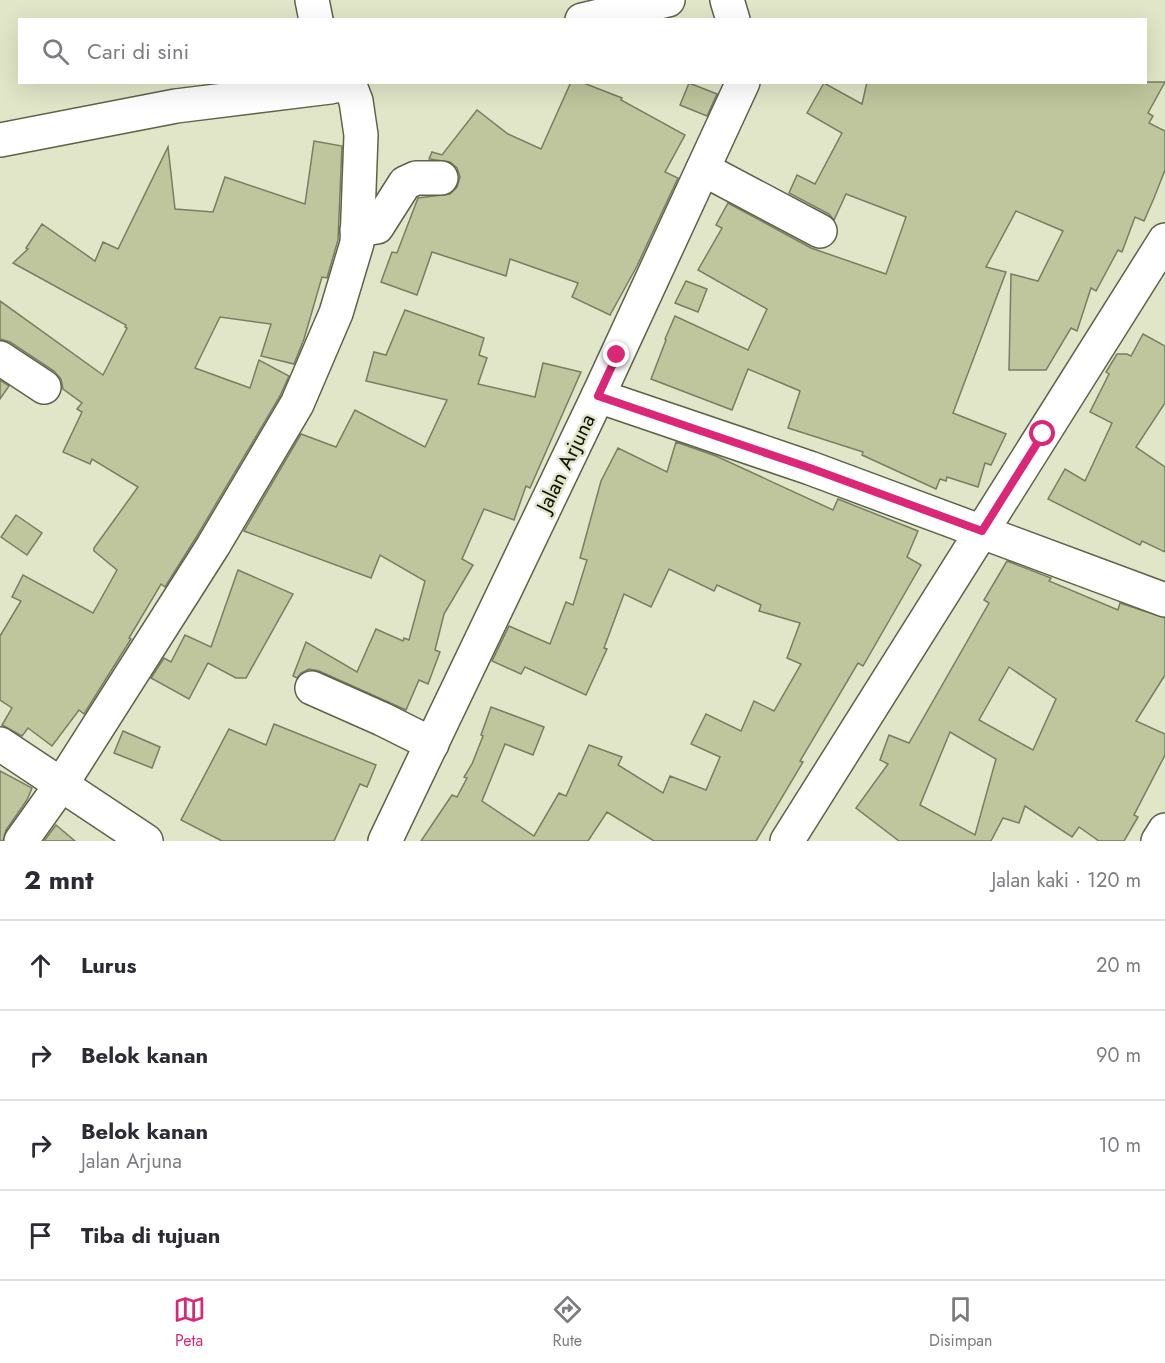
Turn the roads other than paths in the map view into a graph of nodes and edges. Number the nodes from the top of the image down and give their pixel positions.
1 (312, 0) edge
2 (668, 0) edge
3 (727, 0) edge
4 (316, 18) edge
5 (591, 18) edge
6 (732, 18) edge
7 (742, 84) edge
8 (343, 87) edge
9 (0, 140) edge
10 (703, 169) junction
11 (441, 178) dead end
12 (357, 230) junction
13 (819, 231) dead end
14 (1165, 240) edge
15 (0, 358) edge
16 (44, 387) dead end
17 (598, 396) junction
18 (982, 531) junction
19 (1165, 600) edge
20 (312, 688) dead end
21 (0, 744) edge
22 (432, 744) junction
23 (61, 785) junction
24 (1165, 830) edge
25 (21, 841) edge
26 (146, 841) edge
27 (386, 841) edge
28 (787, 841) edge
29 (1158, 841) edge

1 - 4 street
2 - 5 street
3 - 6 street
7 - 10 street, Jalan Arjuna
8 - 9 street
8 - 12 street
10 - 13 street
10 - 17 street, Jalan Arjuna
11 - 12 street
12 - 23 street
14 - 18 street
15 - 16 street
17 - 18 street
17 - 22 street, Jalan Arjuna
18 - 19 street
18 - 28 street
20 - 22 street
21 - 23 street
22 - 27 street, Jalan Arjuna
23 - 25 street
23 - 26 street
24 - 29 street

